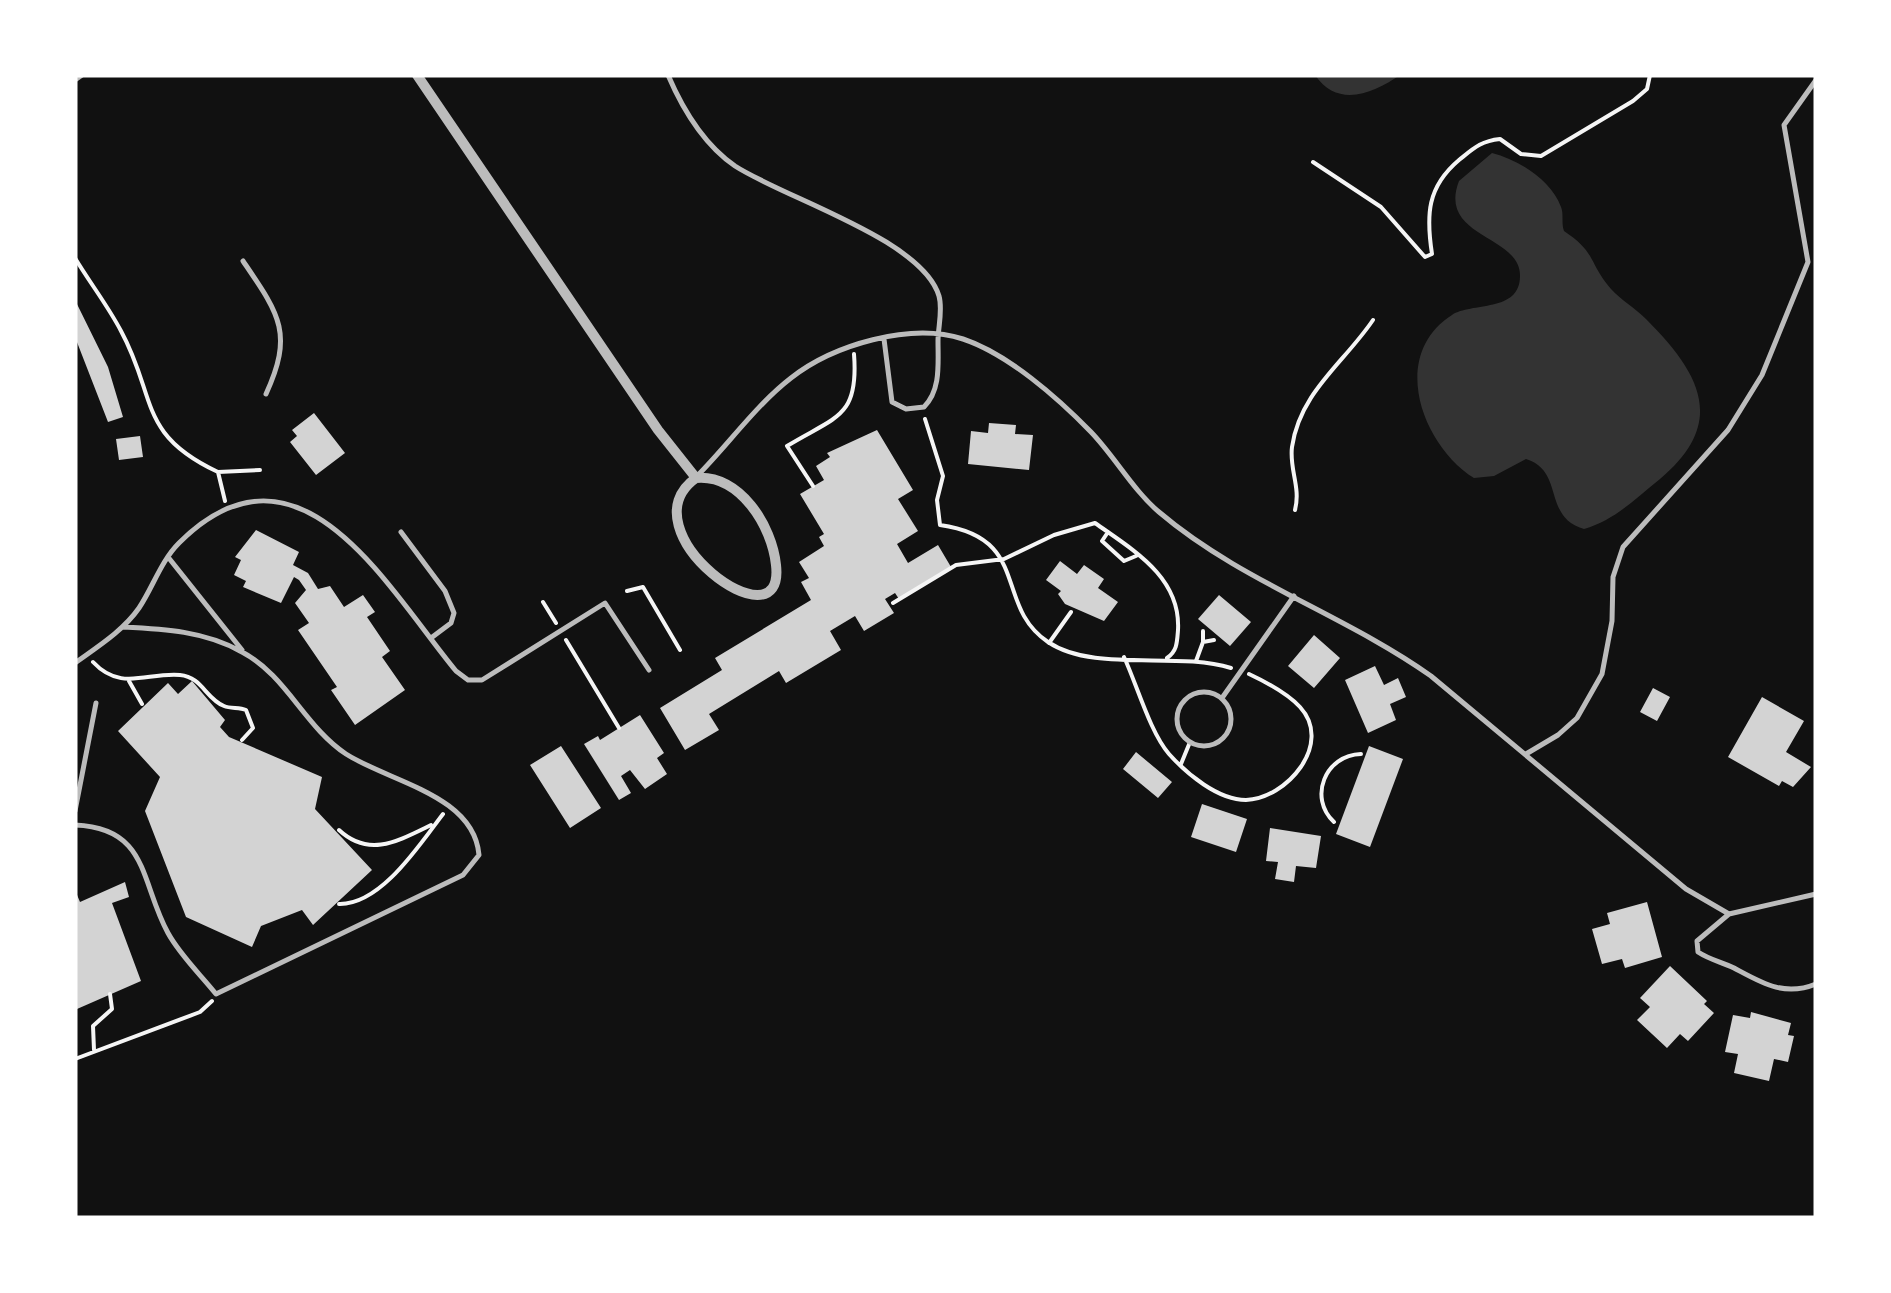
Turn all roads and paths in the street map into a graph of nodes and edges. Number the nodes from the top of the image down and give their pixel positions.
1 (82, 75) edge
2 (417, 75) edge
3 (668, 75) edge
4 (1650, 75) edge
5 (75, 80) edge
6 (1816, 80) edge
7 (1313, 162) dead end
8 (75, 258) edge
9 (244, 261) dead end
10 (1808, 262) junction
11 (1816, 268) edge
12 (1373, 320) dead end
13 (938, 334) junction
14 (884, 339) junction
15 (854, 347) junction
16 (266, 394) dead end
17 (912, 419) dead end
18 (260, 470) dead end
19 (218, 472) junction
20 (696, 478) junction
21 (813, 486) dead end
22 (1295, 510) dead end
23 (228, 511) junction
24 (401, 532) dead end
25 (1108, 532) junction
26 (1137, 554) junction
27 (168, 556) junction
28 (1004, 558) junction
29 (626, 591) dead end
30 (1294, 596) junction
31 (544, 602) dead end
32 (893, 603) dead end
33 (1071, 612) dead end
34 (123, 627) junction
35 (1203, 631) dead end
36 (430, 638) junction
37 (1214, 640) dead end
38 (1203, 642) junction
39 (1049, 643) junction
40 (680, 650) dead end
41 (244, 652) junction
42 (87, 654) junction
43 (1124, 657) junction
44 (1167, 658) junction
45 (1196, 660) junction
46 (75, 663) edge
47 (649, 670) dead end
48 (1242, 671) junction
49 (129, 681) junction
50 (1222, 698) junction
51 (96, 703) dead end
52 (142, 704) dead end
53 (619, 728) dead end
54 (242, 740) dead end
55 (1190, 742) junction
56 (1361, 754) dead end
57 (1526, 754) junction
58 (1180, 764) junction
59 (449, 806) junction
60 (75, 811) edge
61 (1334, 822) dead end
62 (75, 824) edge
63 (436, 824) junction
64 (339, 830) dead end
65 (1816, 894) edge
66 (339, 904) dead end
67 (1729, 914) junction
68 (1816, 984) edge
69 (110, 994) dead end
70 (216, 994) junction
71 (94, 1050) junction
72 (75, 1060) edge

1 - 5 lane
2 - 20 street
3 - 13 lane
4 - 7 path
6 - 10 lane
8 - 19 path
9 - 16 lane
10 - 11 lane
10 - 57 lane
12 - 22 path
13 - 14 lane
13 - 14 lane
13 - 30 lane
14 - 15 lane
15 - 20 lane
15 - 21 path
17 - 28 path
18 - 19 path
19 - 23 path
20 - 20 street
23 - 27 lane
23 - 36 lane
24 - 36 lane
25 - 26 path
25 - 26 path
25 - 28 path
26 - 44 path
27 - 34 lane
27 - 41 lane
28 - 32 path
28 - 39 path
29 - 40 path
30 - 48 lane
30 - 57 lane
31 - 53 path
33 - 39 path
34 - 41 lane
34 - 42 lane
35 - 38 path
36 - 47 lane
37 - 38 path
38 - 45 path
39 - 43 path
41 - 59 lane
42 - 46 lane
42 - 49 path
43 - 44 path
43 - 58 path
44 - 45 path
45 - 48 path
48 - 50 lane
48 - 58 path
49 - 52 path
49 - 54 path
50 - 55 lane
50 - 55 lane
51 - 60 lane
55 - 58 path
56 - 61 path
57 - 67 lane
59 - 63 path
59 - 70 lane
62 - 70 lane
63 - 64 path
63 - 66 path
65 - 67 lane
67 - 68 lane
69 - 71 path
70 - 71 path
71 - 72 path

